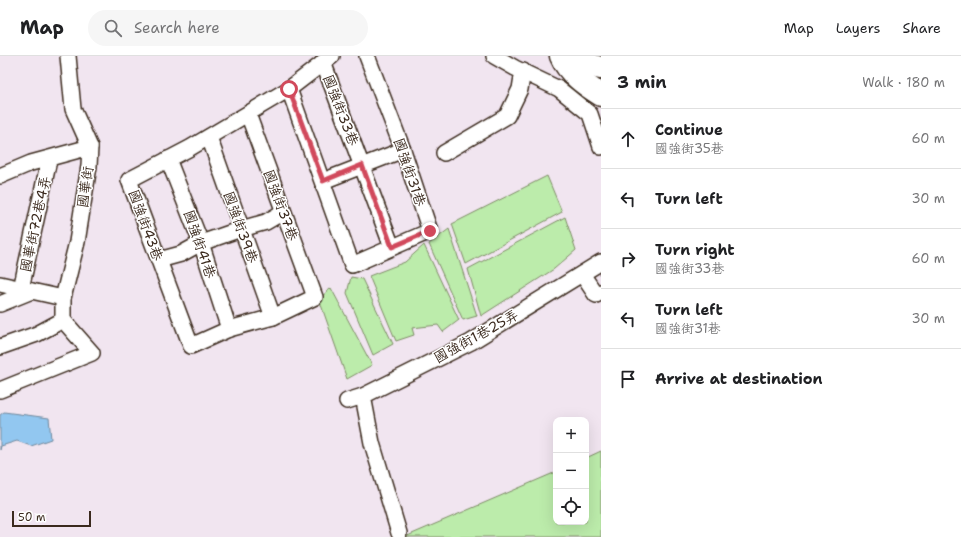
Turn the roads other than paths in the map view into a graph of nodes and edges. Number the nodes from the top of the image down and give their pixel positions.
1 (68, 56) edge
2 (367, 56) edge
3 (494, 56) edge
4 (561, 56) edge
5 (578, 56) edge
6 (327, 59) edge
7 (601, 68) edge
8 (523, 71) junction
9 (289, 89) junction
10 (601, 95) edge
11 (248, 114) junction
12 (209, 137) junction
13 (90, 147) junction
14 (601, 147) edge
15 (403, 150) junction
16 (444, 153) dead end
17 (168, 159) junction
18 (49, 160) junction
19 (362, 165) junction
20 (0, 176) edge
21 (323, 181) junction
22 (283, 212) junction
23 (241, 229) junction
24 (201, 244) junction
25 (392, 247) junction
26 (159, 260) junction
27 (601, 262) edge
28 (582, 274) junction
29 (0, 284) edge
30 (26, 290) junction
31 (601, 292) edge
32 (315, 296) joint
33 (63, 298) junction
34 (0, 304) edge
35 (273, 317) junction
36 (63, 320) junction
37 (229, 329) junction
38 (0, 347) edge
39 (0, 390) edge
40 (363, 396) junction
41 (347, 401) dead end
42 (399, 533) dead end

1 - 13 street, 國華街
2 - 15 street, 國強街31巷
3 - 8 street
4 - 10 highway
5 - 7 highway
6 - 9 street, 國強街43巷
6 - 19 street, 國強街33巷
8 - 14 street
8 - 16 street
9 - 11 street, 國強街43巷
9 - 21 street
11 - 12 street, 國強街43巷
11 - 22 street, 國強街37巷
12 - 17 street, 國強街43巷
12 - 23 street, 國強街39巷
13 - 18 street
13 - 33 street, 國華街
15 - 19 street
15 - 25 street, 國強街31巷
17 - 24 street, 國強街41巷
17 - 26 street, 國強街43巷
18 - 20 street
18 - 30 street, 國華街72巷4弄
19 - 21 street
19 - 25 street, 國強街33巷
21 - 25 street, 國強街31巷
22 - 23 street
22 - 32 street, 國強街37巷
23 - 24 street
23 - 35 street, 國強街39巷
24 - 26 street
24 - 37 street, 國強街41巷
26 - 37 street, 國強街43巷
27 - 28 street, 國強街1巷25弄
28 - 31 street
28 - 40 street, 國強街1巷25弄
29 - 30 street
30 - 33 street
30 - 34 street
32 - 35 street, 國強街43巷
33 - 36 street, 國華街
35 - 37 street, 國強街43巷
36 - 38 street
36 - 39 street
40 - 41 street, 國強街1巷25弄
40 - 42 street

